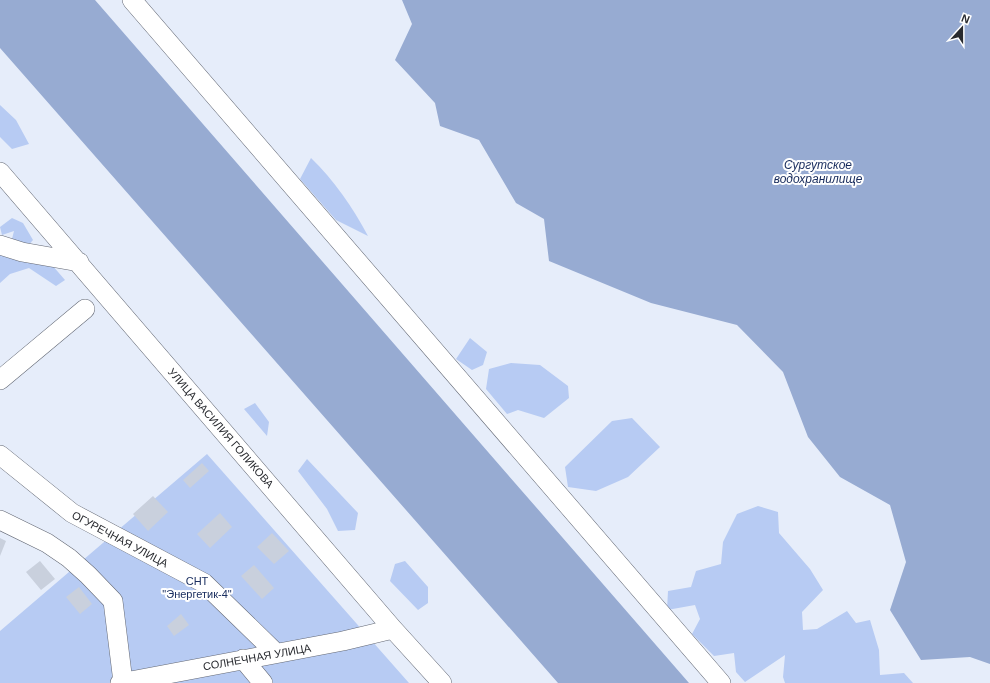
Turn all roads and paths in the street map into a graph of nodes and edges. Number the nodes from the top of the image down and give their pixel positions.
1 (132, 0) edge
2 (0, 172) edge
3 (0, 245) edge
4 (79, 262) junction
5 (85, 309) dead end
6 (0, 380) edge
7 (0, 455) edge
8 (0, 520) edge
9 (393, 629) junction
10 (276, 653) junction
11 (243, 659) junction
12 (121, 682) edge
13 (263, 683) edge
14 (442, 683) edge
15 (721, 683) edge

1 - 15 street
2 - 4 street, УЛИЦА ВАСИЛИЯ ГОЛИКОВА
3 - 4 street
4 - 9 street, УЛИЦА ВАСИЛИЯ ГОЛИКОВА
5 - 6 street
7 - 10 street, ОГУРЕЧНАЯ УЛИЦА
8 - 12 street
9 - 10 street, СОЛНЕЧНАЯ УЛИЦА
9 - 14 street, УЛИЦА ВАСИЛИЯ ГОЛИКОВА
10 - 11 street, СОЛНЕЧНАЯ УЛИЦА
11 - 12 street, СОЛНЕЧНАЯ УЛИЦА
11 - 13 street

